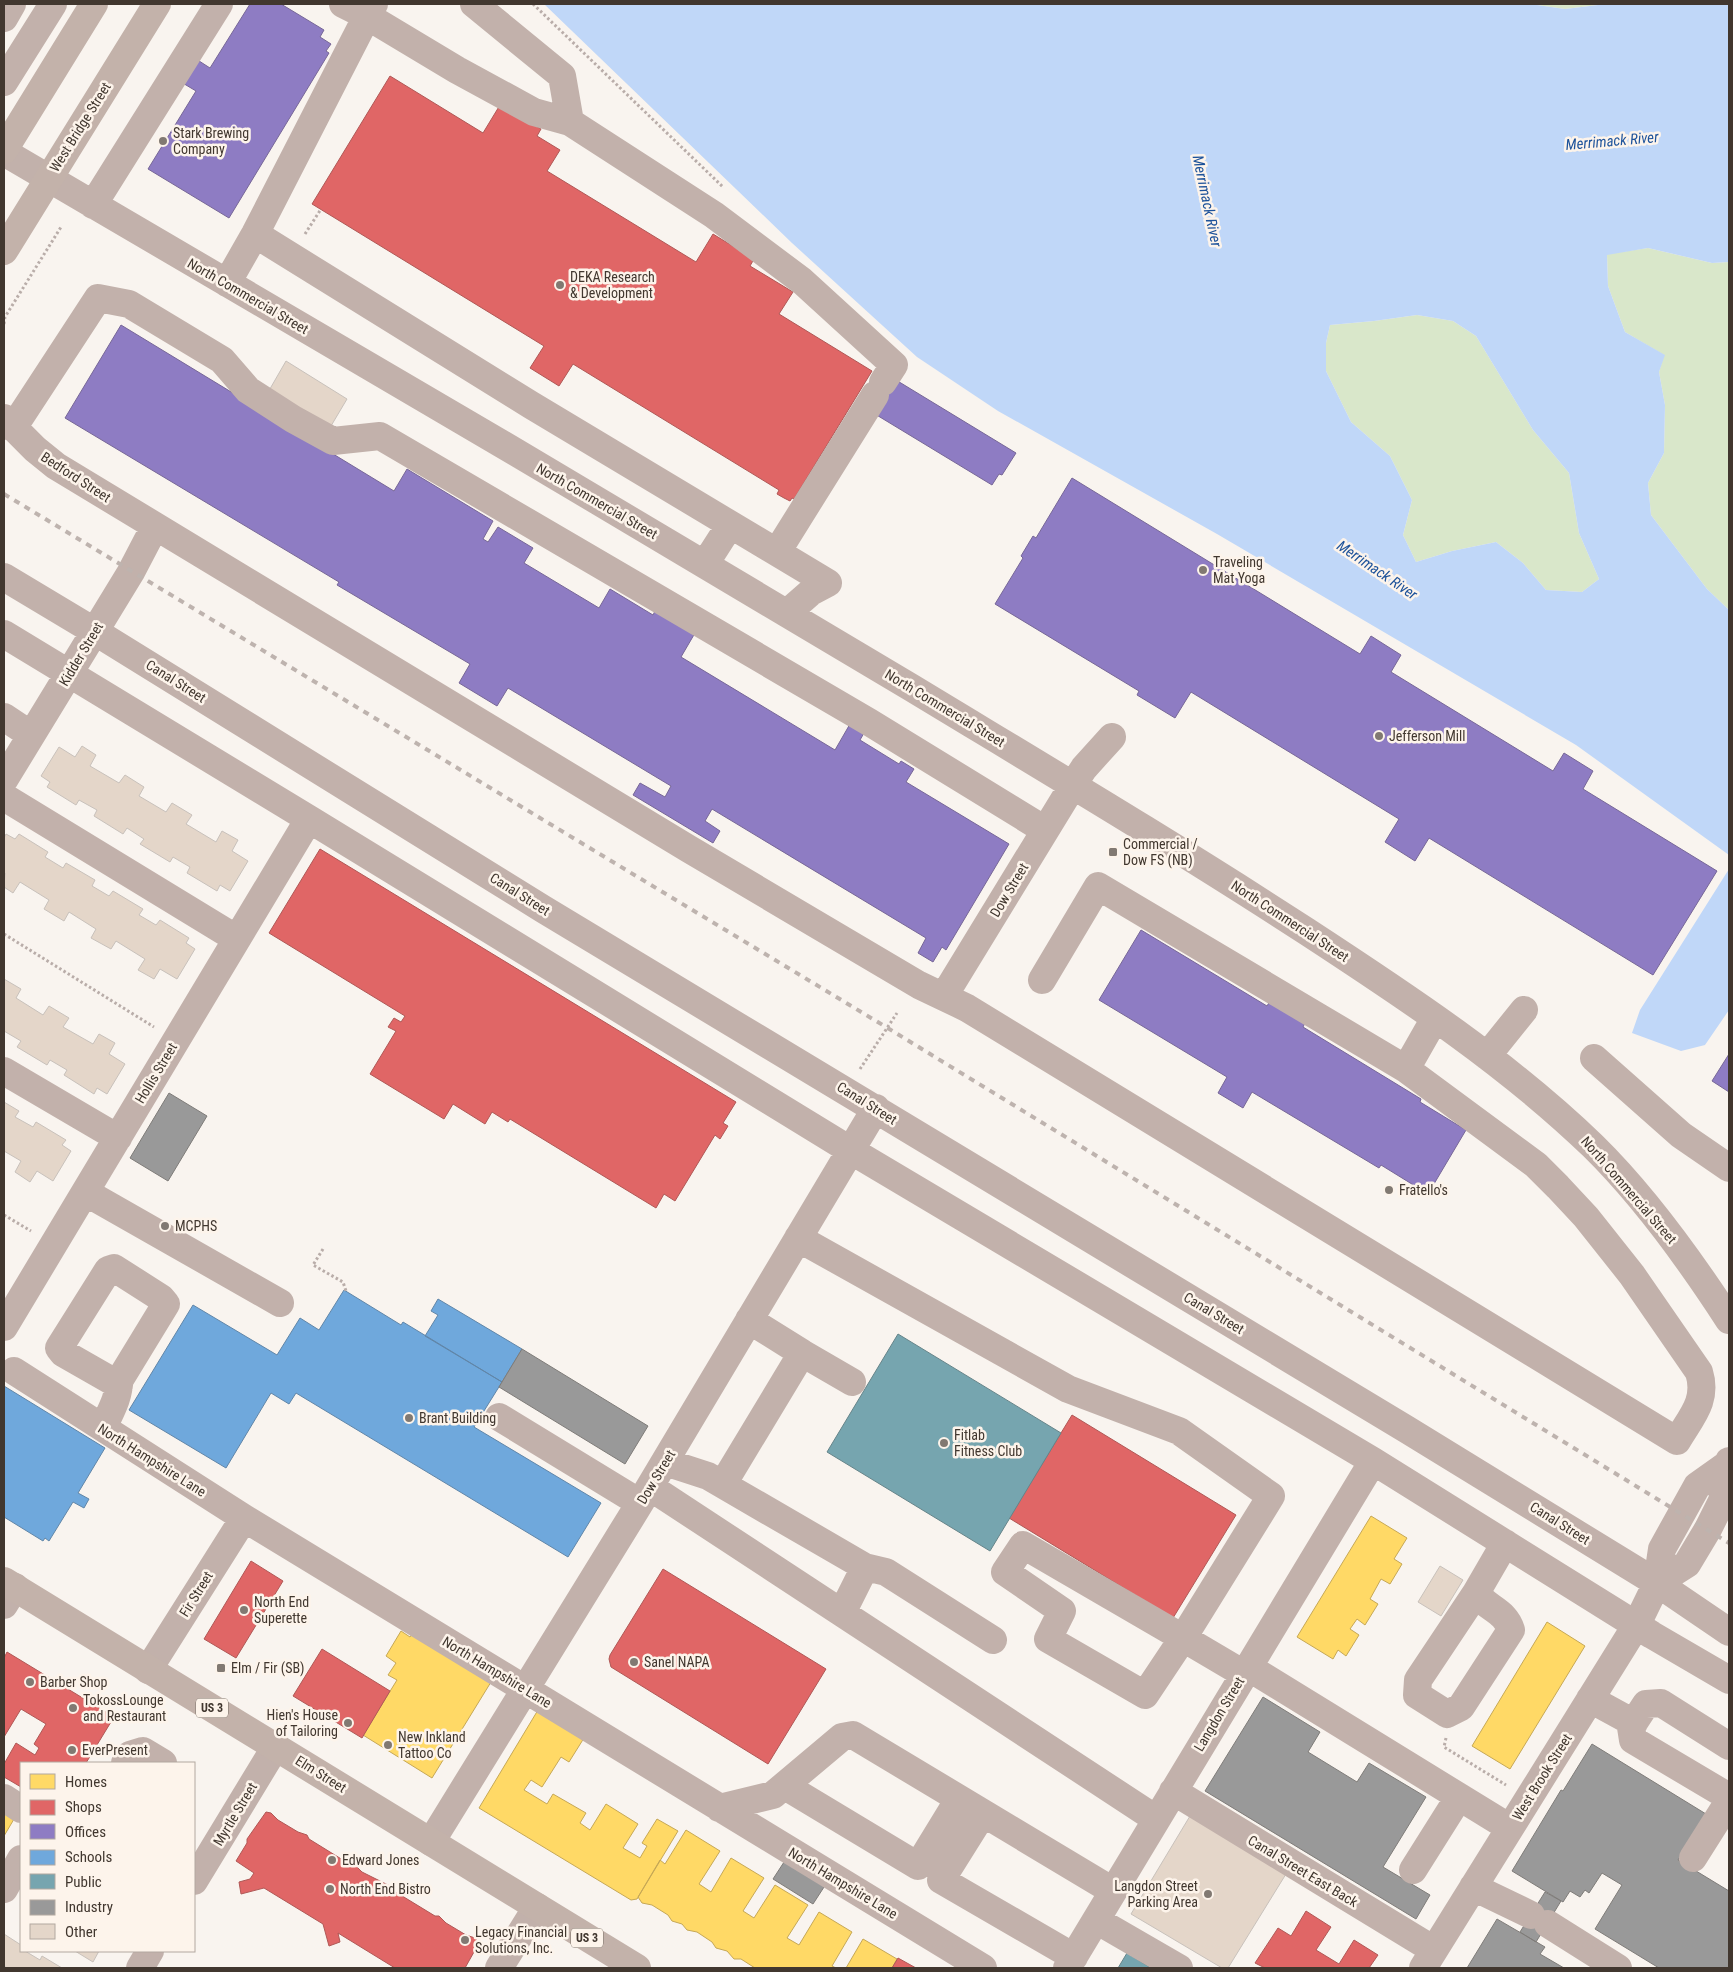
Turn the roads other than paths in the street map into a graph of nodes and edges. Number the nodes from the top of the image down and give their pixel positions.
1 (12, 4) edge
2 (53, 4) edge
3 (94, 4) edge
4 (156, 4) edge
5 (219, 4) edge
6 (343, 4) edge
7 (474, 4) edge
8 (370, 10) edge
9 (4, 18) edge
10 (4, 82) edge
11 (570, 122) junction
12 (4, 151) edge
13 (87, 201) junction
14 (255, 234) junction
15 (4, 251) edge
16 (227, 283) junction
17 (8, 423) edge
18 (730, 525) junction
19 (155, 526) junction
20 (777, 552) junction
21 (705, 564) junction
22 (4, 577) edge
23 (787, 613) junction
24 (94, 631) junction
25 (4, 634) edge
26 (69, 674) junction
27 (4, 717) edge
28 (32, 735) junction
29 (1112, 737) dead end
30 (4, 780) edge
31 (1073, 785) junction
32 (4, 797) edge
33 (308, 818) junction
34 (1045, 830) junction
35 (237, 939) junction
36 (1042, 980) dead end
37 (944, 996) junction
38 (1524, 1010) dead end
39 (1435, 1018) junction
40 (1487, 1056) junction
41 (1594, 1058) dead end
42 (1406, 1069) junction
43 (4, 1071) edge
44 (876, 1108) junction
45 (118, 1138) junction
46 (850, 1150) junction
47 (1729, 1168) edge
48 (86, 1192) junction
49 (798, 1238) junction
50 (280, 1302) dead end
51 (749, 1320) junction
52 (1729, 1320) edge
53 (4, 1327) edge
54 (802, 1353) junction
55 (14, 1371) dead end
56 (852, 1382) dead end
57 (119, 1385) dead end
58 (499, 1417) dead end
59 (103, 1428) junction
60 (1373, 1461) junction
61 (665, 1462) junction
62 (1729, 1463) edge
63 (716, 1480) junction
64 (645, 1495) junction
65 (244, 1518) junction
66 (1504, 1543) junction
67 (865, 1567) junction
68 (1657, 1584) junction
69 (7, 1591) edge
70 (1476, 1593) dead end
71 (842, 1613) junction
72 (1637, 1624) junction
73 (1729, 1632) edge
74 (1182, 1638) junction
75 (993, 1640) dead end
76 (148, 1670) junction
77 (1246, 1671) junction
78 (1729, 1680) edge
79 (525, 1689) junction
80 (1590, 1699) junction
81 (1634, 1723) junction
82 (276, 1746) junction
83 (1729, 1746) edge
84 (126, 1762) edge
85 (161, 1762) edge
86 (785, 1786) junction
87 (1173, 1791) junction
88 (1459, 1797) junction
89 (1729, 1797) edge
90 (4, 1798) edge
91 (959, 1799) junction
92 (1729, 1801) edge
93 (20, 1807) edge
94 (719, 1808) junction
95 (983, 1813) junction
96 (1156, 1818) junction
97 (1510, 1828) junction
98 (431, 1842) junction
99 (1693, 1858) dead end
100 (20, 1861) edge
101 (1413, 1870) dead end
102 (195, 1879) edge
103 (1473, 1887) junction
104 (4, 1889) edge
105 (1113, 1891) junction
106 (537, 1907) junction
107 (1096, 1920) junction
108 (149, 1952) edge
109 (1428, 1959) edge
110 (1070, 1963) edge
111 (140, 1968) edge
112 (499, 1968) edge
113 (637, 1968) edge
114 (983, 1968) edge
115 (1179, 1968) edge
116 (1618, 1968) edge

1 - 9 street
2 - 10 street
3 - 12 main road
4 - 15 main road, West Bridge Street, bridge
5 - 13 street
6 - 8 street
7 - 11 street
8 - 11 street
8 - 14 street
11 - 20 street
12 - 13 street, North Commercial Street
13 - 16 street, North Commercial Street
14 - 16 street
14 - 18 street
16 - 21 street, North Commercial Street
17 - 19 street, Bedford Street
17 - 34 street
18 - 20 street
18 - 21 street
19 - 24 street, Kidder Street
19 - 37 street, Bedford Street
20 - 23 street
21 - 23 street, North Commercial Street
22 - 24 street, Canal Street
23 - 31 street, North Commercial Street
24 - 26 street, Kidder Street
24 - 44 street, Canal Street
25 - 26 street
26 - 28 street, Kidder Street
26 - 33 street
27 - 28 street
28 - 30 street, Kidder Street
29 - 31 street, Dow Street
31 - 34 street, Dow Street
31 - 39 street, North Commercial Street
32 - 35 street
33 - 35 street, Hollis Street
33 - 46 street
34 - 37 street, Dow Street
35 - 45 street, Hollis Street
36 - 42 street
37 - 42 street, Bedford Street
38 - 40 street
39 - 40 street, North Commercial Street
39 - 42 street
40 - 52 street, North Commercial Street
41 - 47 street
43 - 45 street
44 - 46 street, Dow Street
44 - 68 street, Canal Street
45 - 48 street, Hollis Street
46 - 49 street, Dow Street
46 - 60 street
48 - 50 street
48 - 53 street, Hollis Street
49 - 51 street, Dow Street
49 - 74 street
51 - 54 street
51 - 61 street, Dow Street
54 - 56 street
54 - 63 street
55 - 59 street, North Hampshire Lane
57 - 59 street
58 - 64 street
59 - 65 street, North Hampshire Lane
60 - 66 street
60 - 77 street, Langdon Street
61 - 63 street
61 - 64 street, Dow Street
62 - 68 street
63 - 67 street
64 - 71 street
64 - 79 street, Dow Street
65 - 76 street, Fir Street
65 - 79 street, North Hampshire Lane
66 - 70 street
66 - 72 street
67 - 71 street
67 - 75 street
68 - 72 street, West Brook Street
68 - 73 street, Canal Street
69 - 76 main road, Elm Street / US 3
71 - 96 street
72 - 78 street
72 - 80 street, West Brook Street
74 - 74 street
74 - 77 street
76 - 82 main road, Elm Street / US 3
77 - 87 street, Langdon Street
77 - 88 street
79 - 94 street, North Hampshire Lane
79 - 98 street, Dow Street
80 - 81 street
80 - 97 street, West Brook Street
81 - 83 street
81 - 89 street
82 - 98 main road, Elm Street / US 3
82 - 102 street, Myrtle Street
84 - 85 street
86 - 91 street
86 - 91 street
86 - 94 street
87 - 96 street, Langdon Street
87 - 109 street, Canal Street East Back
88 - 97 street
88 - 101 street
90 - 93 street
91 - 95 street
92 - 99 street
94 - 114 street, North Hampshire Lane
95 - 105 street
95 - 110 street
96 - 105 street, Langdon Street
97 - 103 street, West Brook Street
98 - 106 main road, Elm Street / US 3
100 - 104 street
103 - 109 street, West Brook Street
103 - 116 street
105 - 107 street, Langdon Street
106 - 112 street
106 - 113 main road, Elm Street / US 3
107 - 110 street, Langdon Street
107 - 115 street
108 - 111 street

